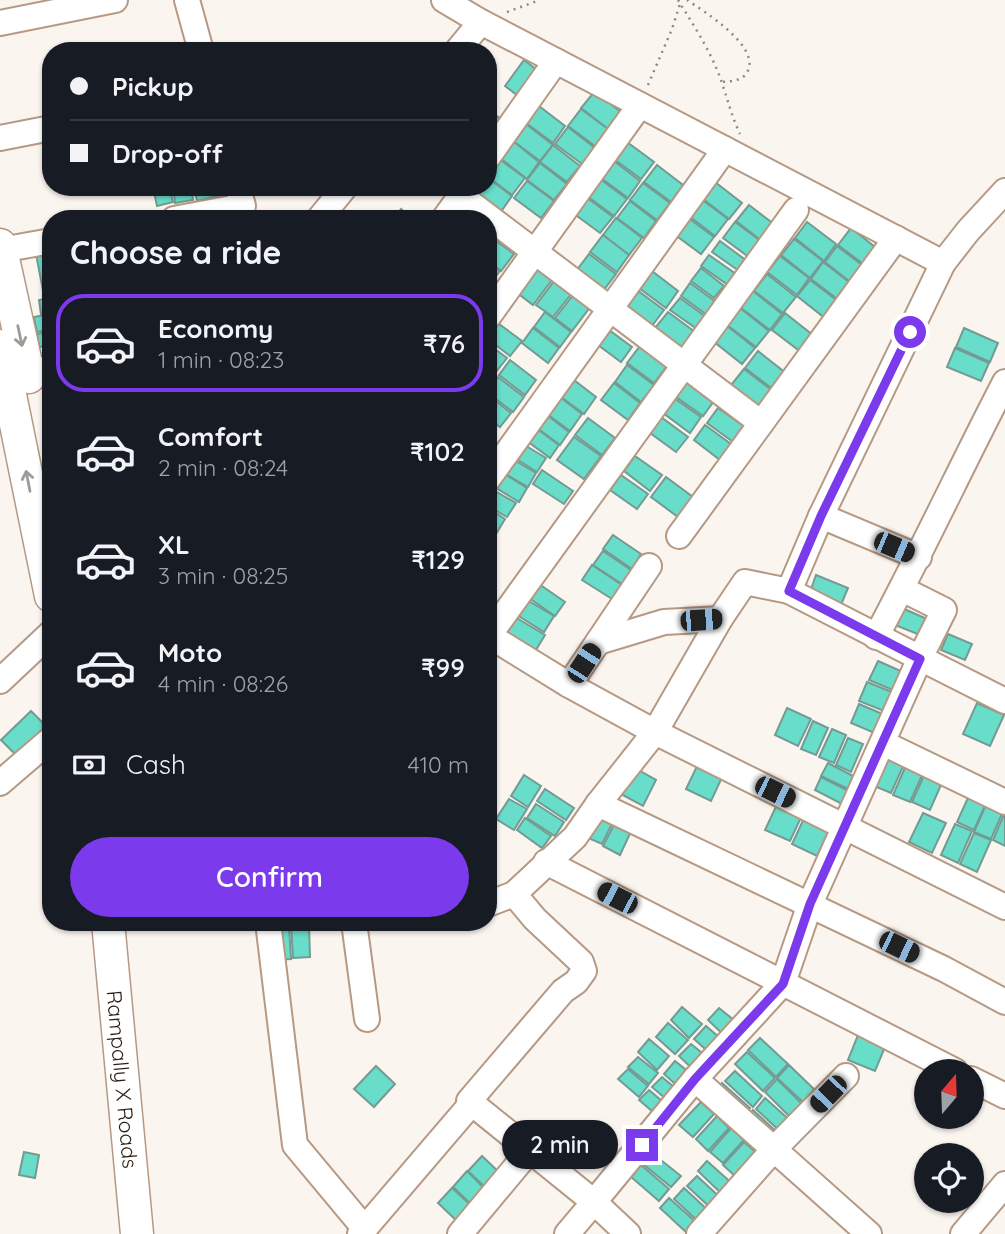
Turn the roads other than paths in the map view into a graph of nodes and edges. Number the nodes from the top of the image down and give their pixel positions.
1 (115, 0) edge
2 (187, 0) edge
3 (444, 0) edge
4 (481, 22) junction
5 (0, 23) edge
6 (199, 42) edge
7 (464, 42) edge
8 (556, 61) junction
9 (640, 105) junction
10 (42, 130) edge
11 (0, 138) edge
12 (497, 144) edge
13 (725, 149) junction
14 (240, 196) edge
15 (338, 196) edge
16 (470, 196) edge
17 (1002, 200) edge
18 (222, 210) edge
19 (326, 210) edge
20 (486, 210) edge
21 (796, 210) dead end
22 (497, 219) edge
23 (896, 239) junction
24 (42, 242) edge
25 (0, 247) edge
26 (535, 251) junction
27 (943, 263) junction
28 (497, 304) edge
29 (611, 309) junction
30 (0, 346) edge
31 (684, 365) junction
32 (39, 369) edge
33 (1005, 382) edge
34 (42, 397) edge
35 (761, 423) junction
36 (9, 431) edge
37 (497, 467) edge
38 (821, 516) junction
39 (679, 536) dead end
40 (919, 557) junction
41 (42, 561) edge
42 (649, 566) dead end
43 (902, 589) junction
44 (789, 591) junction
45 (720, 619) junction
46 (497, 623) edge
47 (876, 636) junction
48 (42, 641) edge
49 (497, 641) edge
50 (598, 642) junction
51 (920, 659) junction
52 (0, 681) edge
53 (569, 685) junction
54 (1005, 701) edge
55 (655, 732) junction
56 (883, 743) junction
57 (42, 747) edge
58 (0, 783) edge
59 (1005, 802) edge
60 (598, 804) junction
61 (846, 828) junction
62 (546, 862) junction
63 (514, 894) junction
64 (497, 901) edge
65 (810, 904) junction
66 (1005, 907) edge
67 (88, 931) edge
68 (109, 931) edge
69 (269, 931) edge
70 (355, 931) edge
71 (783, 984) junction
72 (1005, 1002) edge
73 (367, 1019) dead end
74 (932, 1059) edge
75 (846, 1076) dead end
76 (695, 1079) junction
77 (984, 1086) edge
78 (1005, 1096) edge
79 (472, 1103) junction
80 (774, 1149) junction
81 (530, 1150) junction
82 (1005, 1184) edge
83 (594, 1202) junction
84 (362, 1231) edge
85 (116, 1234) edge
86 (137, 1234) edge
87 (460, 1234) edge
88 (567, 1234) edge
89 (628, 1234) edge
90 (699, 1234) edge
91 (869, 1234) edge
92 (963, 1234) edge

1 - 5 street
2 - 6 street
3 - 4 street
4 - 7 street
4 - 8 street
8 - 9 street
8 - 12 street
9 - 13 street
9 - 26 street
10 - 11 street
13 - 23 street
13 - 29 street
14 - 18 street
15 - 19 street
16 - 20 street
17 - 27 street
21 - 31 street
22 - 26 street
23 - 27 street
23 - 35 street
24 - 25 street
25 -> 32 main road
26 - 28 street
26 - 29 street
27 - 38 street
29 - 31 street
29 - 37 street
30 - 36 main road
31 - 35 street
31 - 46 street
32 - 34 main road
33 - 40 street
35 - 39 street
41 -> 36 main road
38 - 40 street
38 - 44 street
40 - 43 street
42 - 50 street
43 - 47 street
43 - 51 street
44 - 45 street
44 - 47 street
45 - 50 street
45 - 55 street
47 - 51 street
48 - 52 street
49 - 53 street
50 - 53 street
51 - 54 street
51 - 56 street
53 - 55 street
55 - 60 street
55 - 61 street
56 - 59 street
56 - 61 street
57 - 58 street
60 - 62 street
60 - 65 street
61 - 65 street
61 - 66 street
62 - 63 street
62 - 71 street
63 - 64 street
63 - 79 street
65 - 71 street
65 - 72 street
67 - 85 main road
68 - 86 main road, Rampally X Roads
69 - 84 street
70 - 73 street
71 - 74 street
71 - 76 street
75 - 80 street
76 - 80 street
76 - 83 street
77 - 78 street
79 - 81 street
79 - 84 street
80 - 90 street
80 - 91 street
81 - 83 street
81 - 87 street
82 - 92 street
83 - 88 street
83 - 89 street

